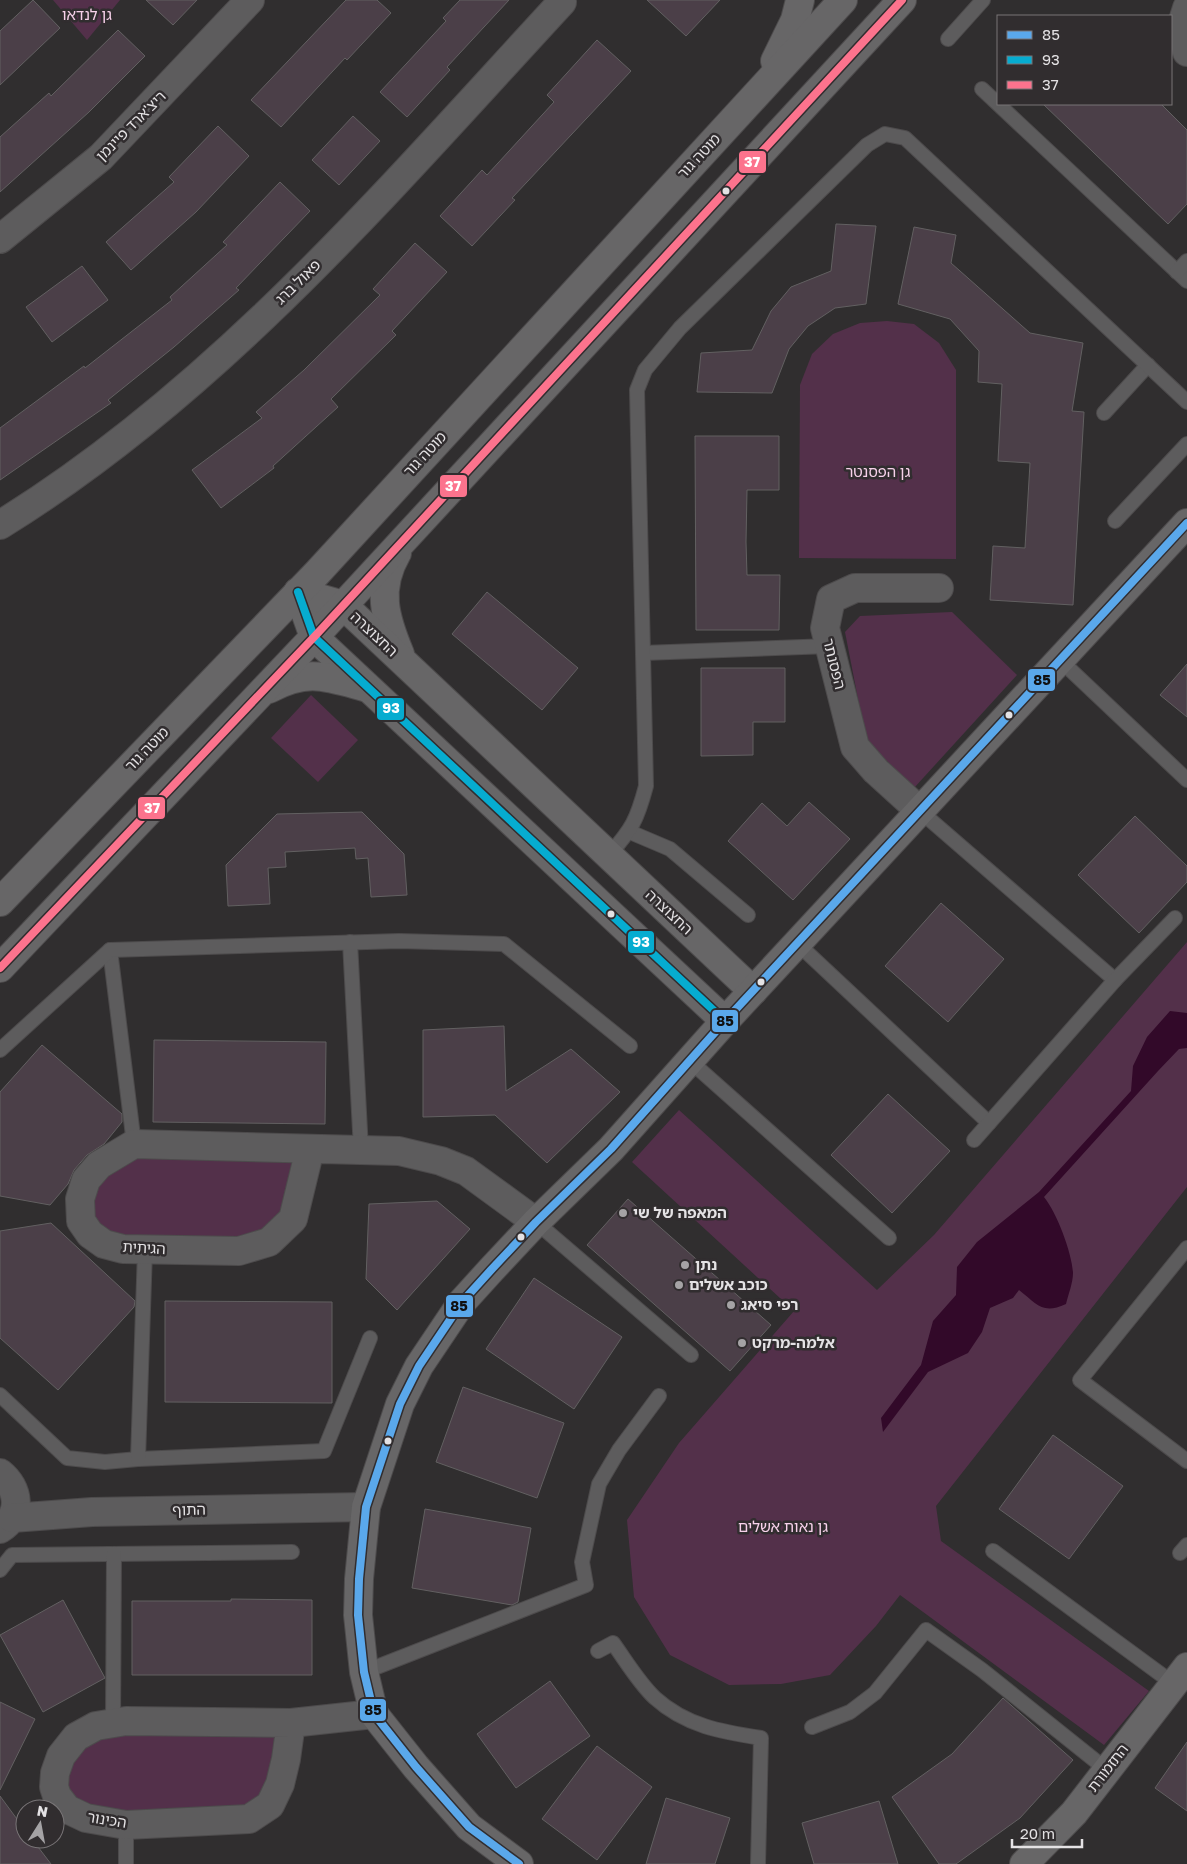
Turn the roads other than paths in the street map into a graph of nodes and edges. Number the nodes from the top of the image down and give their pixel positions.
1 (250, 0) edge
2 (800, 0) edge
3 (843, 0) edge
4 (983, 0) edge
5 (561, 1) edge
6 (896, 1) edge
7 (1187, 8) edge
8 (948, 39) dead end
9 (1187, 52) edge
10 (761, 88) junction
11 (982, 89) dead end
12 (997, 103) edge
13 (999, 105) edge
14 (0, 239) edge
15 (1187, 261) edge
16 (1182, 277) edge
17 (1148, 365) junction
18 (1187, 402) edge
19 (1104, 413) dead end
20 (1187, 444) edge
21 (1114, 521) dead end
22 (1187, 523) edge
23 (0, 525) edge
24 (406, 537) junction
25 (939, 588) dead end
26 (298, 592) junction
27 (343, 605) junction
28 (314, 637) junction
29 (830, 646) junction
30 (643, 653) junction
31 (402, 660) junction
32 (1060, 660) junction
33 (368, 688) junction
34 (256, 696) junction
35 (1187, 780) edge
36 (920, 811) junction
37 (630, 832) junction
38 (609, 855) junction
39 (0, 902) edge
40 (748, 915) dead end
41 (1175, 918) dead end
42 (350, 942) junction
43 (798, 944) junction
44 (110, 950) junction
45 (0, 968) edge
46 (1115, 980) junction
47 (753, 991) junction
48 (725, 1021) junction
49 (630, 1046) dead end
50 (0, 1050) edge
51 (690, 1061) junction
52 (989, 1123) junction
53 (974, 1140) dead end
54 (134, 1144) junction
55 (310, 1149) junction
56 (361, 1150) junction
57 (536, 1222) junction
58 (889, 1238) dead end
59 (1187, 1248) edge
60 (145, 1250) junction
61 (370, 1338) dead end
62 (691, 1355) dead end
63 (0, 1395) edge
64 (659, 1396) dead end
65 (138, 1459) junction
66 (1187, 1461) edge
67 (0, 1474) edge
68 (366, 1507) junction
69 (6, 1523) edge
70 (993, 1551) dead end
71 (292, 1552) dead end
72 (114, 1554) junction
73 (0, 1570) edge
74 (598, 1651) dead end
75 (364, 1672) junction
76 (1180, 1676) edge
77 (374, 1714) junction
78 (112, 1724) junction
79 (291, 1724) junction
80 (812, 1727) dead end
81 (1106, 1770) junction
82 (126, 1825) junction
83 (126, 1864) edge
84 (519, 1864) edge
85 (758, 1864) edge
86 (1025, 1864) edge

1 - 14 street, ריצ'ארד פיינמן
2 - 10 street
3 - 10 street, מוטה גור
4 - 8 lane
5 - 23 street, פאול ברג
6 - 24 street
7 - 9 street
10 - 26 street, מוטה גור
11 - 12 lane
13 - 16 lane
15 - 16 lane
17 - 18 lane
17 - 19 lane
17 - 30 lane
20 - 21 lane
22 - 32 street
24 - 27 street
24 - 31 street
25 - 29 street, הפסנתר
26 - 27 street, החצוצרה
26 - 28 street
26 - 39 street, מוטה גור
27 - 28 street
27 - 31 street, החצוצרה
28 - 33 street
28 - 34 street
29 - 30 lane
29 - 36 street, הפסנתר
30 - 37 lane
31 - 38 street, החצוצרה
32 - 35 lane
32 - 36 street
33 - 34 street
33 - 48 street
34 - 45 street
36 - 43 street
36 - 46 lane
37 - 38 lane
37 - 40 lane
38 - 47 street, החצוצרה
41 - 46 lane
42 - 44 lane
42 - 49 lane
42 - 56 lane
43 - 47 street
43 - 52 lane
44 - 50 lane
44 - 54 lane
46 - 52 lane
47 - 48 street
48 - 51 street
51 - 57 street
51 - 58 lane
52 - 53 lane
54 - 55 street
54 - 60 street, הגיתית
55 - 56 street
55 - 60 street, הגיתית
56 - 57 street
57 - 62 lane
57 - 68 street
59 - 66 lane
60 - 65 lane
61 - 65 lane
63 - 65 lane
64 - 75 lane
67 - 69 street
68 - 69 street, התוף
68 - 75 street
70 - 76 lane
71 - 72 lane
72 - 73 lane
72 - 78 lane
74 - 85 lane
75 - 77 street
76 - 81 street, התזמורת
77 - 79 street, הכינור
77 - 84 street
78 - 79 street, הכינור
78 - 82 street, הכינור
79 - 82 street, הכינור
80 - 81 lane
81 - 86 street, התזמורת
82 - 83 lane

